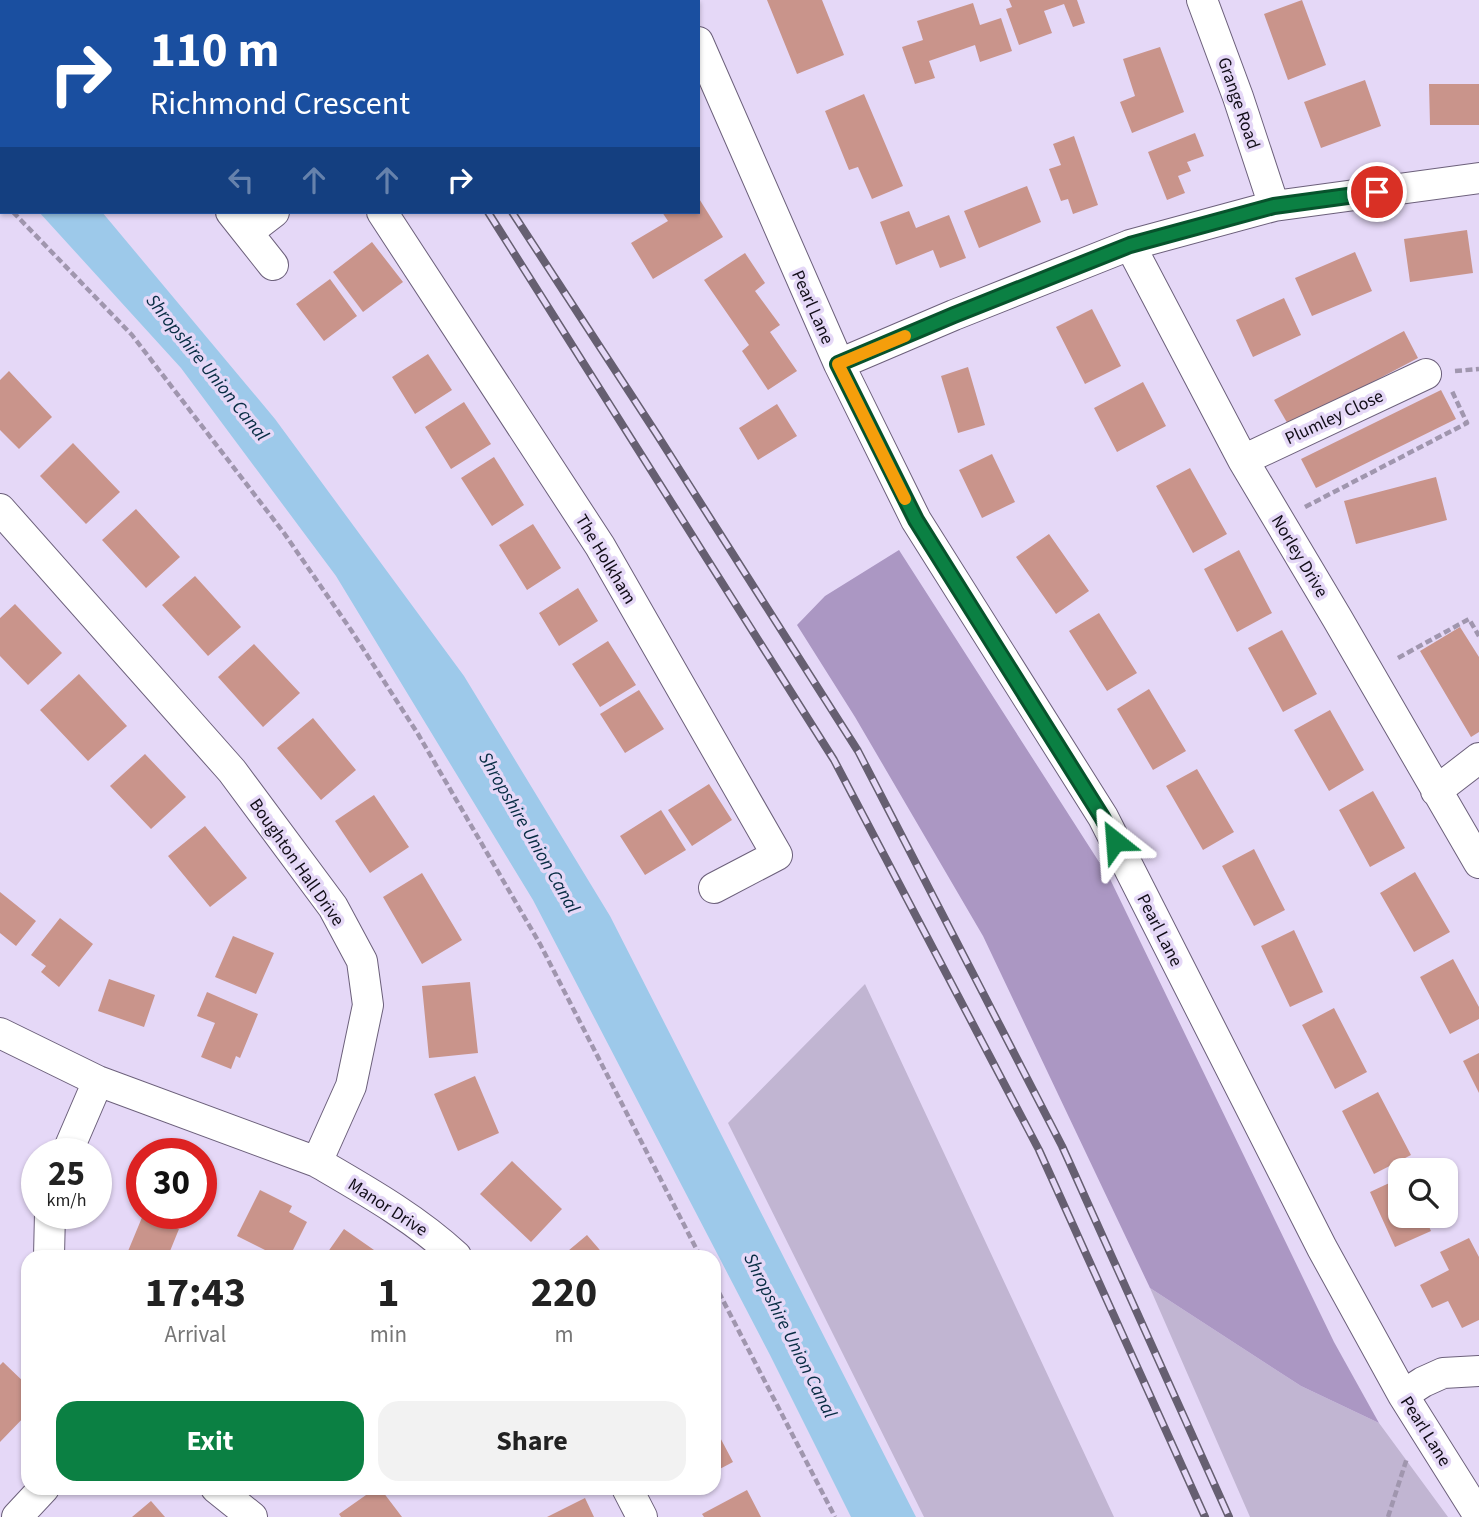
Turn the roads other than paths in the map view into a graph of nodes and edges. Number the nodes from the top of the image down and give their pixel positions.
1 (1202, 0) edge
2 (700, 47) edge
3 (1479, 178) edge
4 (1274, 206) junction
5 (267, 214) edge
6 (384, 214) edge
7 (239, 222) edge
8 (1130, 245) junction
9 (273, 265) dead end
10 (838, 364) junction
11 (1438, 380) road end
12 (1243, 460) junction
13 (0, 509) edge
14 (1479, 758) edge
15 (1436, 791) junction
16 (1479, 863) edge
17 (714, 888) dead end
18 (0, 1033) edge
19 (98, 1081) junction
20 (73, 1138) edge
21 (317, 1162) junction
22 (50, 1229) edge
23 (49, 1250) edge
24 (449, 1250) edge
25 (1479, 1371) edge
26 (1411, 1407) junction
27 (37, 1495) edge
28 (225, 1495) edge
29 (630, 1495) edge
30 (0, 1511) edge
31 (1479, 1516) edge
32 (6, 1517) edge
33 (17, 1517) edge
34 (252, 1517) edge
35 (642, 1517) edge

1 - 4 street, Grange Road
2 - 10 street, Pearl Lane
3 - 4 street
4 - 8 street
5 - 7 street
6 - 17 street, The Holkham
7 - 9 street
8 - 10 street
8 - 12 street, Norley Drive
10 - 26 street, Pearl Lane
11 - 12 street, Plumley Close
12 - 15 street, Norley Drive
13 - 21 street, Boughton Hall Drive
14 - 15 street
15 - 16 street, Norley Drive
18 - 19 street
19 - 20 street
19 - 21 street
21 - 24 street, Manor Drive
22 - 23 street
25 - 26 street
26 - 31 street, Pearl Lane
27 - 33 street
28 - 34 street
29 - 35 street
30 - 32 street

